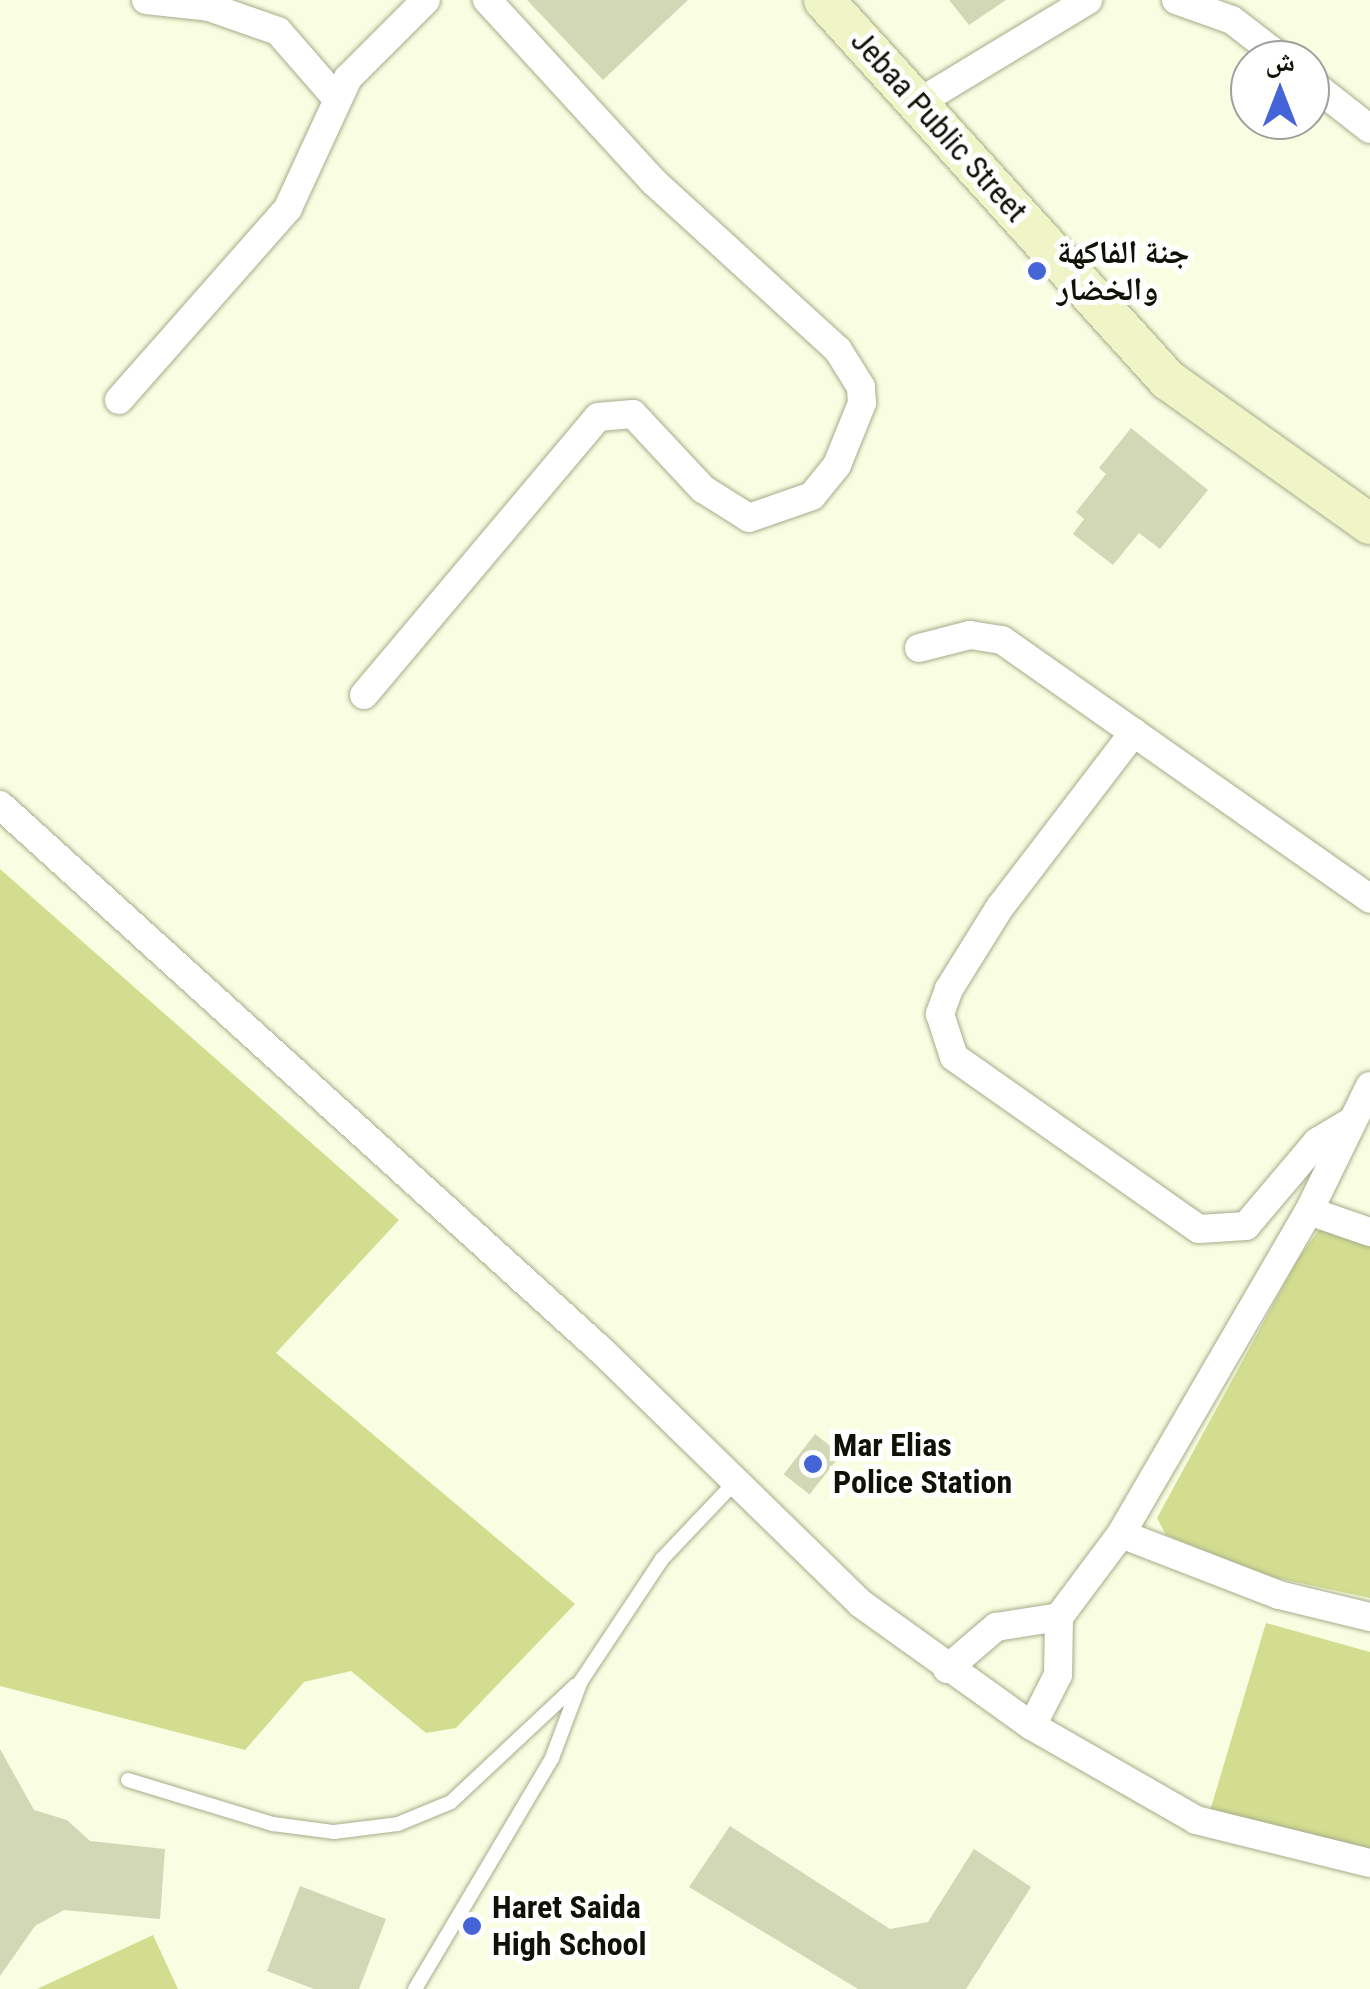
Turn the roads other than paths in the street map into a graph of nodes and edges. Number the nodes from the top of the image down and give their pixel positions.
1 (146, 0) edge
2 (426, 0) edge
3 (487, 0) edge
4 (824, 0) edge
5 (1088, 0) edge
6 (1176, 0) edge
7 (1237, 10) edge
8 (1265, 40) edge
9 (1330, 98) edge
10 (338, 100) junction
11 (918, 104) junction
12 (1370, 129) edge
13 (119, 400) dead end
14 (1370, 524) edge
15 (919, 648) dead end
16 (364, 695) dead end
17 (1134, 732) junction
18 (0, 804) edge
19 (1370, 900) edge
20 (1370, 1086) edge
21 (1350, 1123) junction
22 (1309, 1210) junction
23 (1370, 1232) edge
24 (736, 1481) junction
25 (1121, 1534) junction
26 (1059, 1617) junction
27 (1370, 1617) edge
28 (947, 1669) junction
29 (580, 1681) junction
30 (1032, 1726) junction
31 (128, 1780) dead end
32 (1370, 1863) edge
33 (415, 1989) edge

1 - 10 street
2 - 10 street
3 - 16 street
4 - 11 main road, Jebaa Public Street
5 - 11 street
6 - 7 street
7 - 8 street
9 - 12 street
10 - 13 street
11 - 14 main road, Jebaa Public Street
15 - 17 street
17 - 19 street
17 - 21 street
18 - 24 street
20 - 21 street
21 - 22 street
22 - 23 street
22 - 25 street
24 - 28 street
24 - 29 lane
25 - 26 street
25 - 27 street
26 - 28 street
26 - 30 street
28 - 30 street
29 - 31 lane
29 - 33 lane
30 - 32 street

